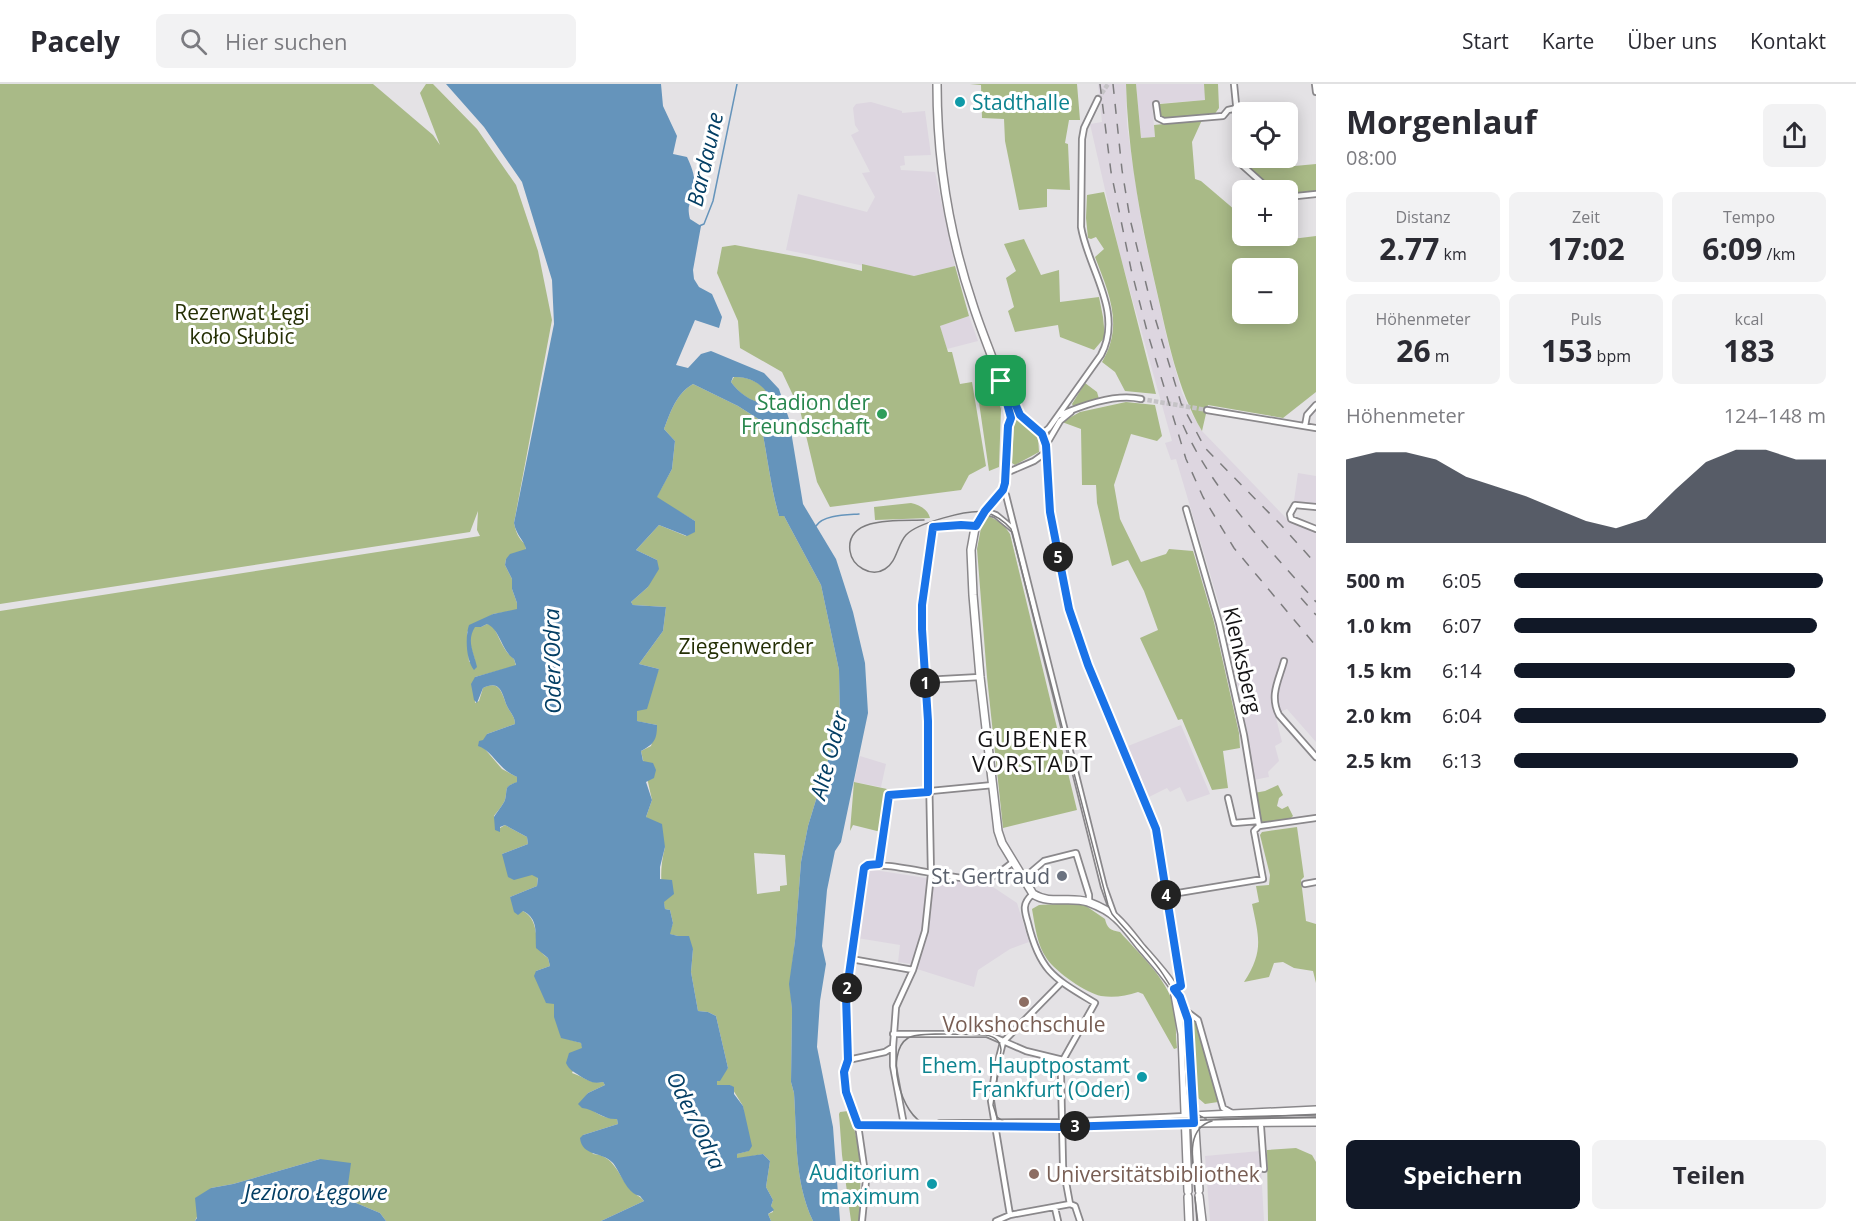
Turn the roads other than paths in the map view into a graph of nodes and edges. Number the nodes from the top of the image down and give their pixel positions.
1 (937, 84) edge
2 (1234, 84) edge
3 (1315, 84) edge
4 (1316, 92) edge
5 (1098, 99) tunnel mouth
6 (1236, 102) edge
7 (1156, 104) dead end
8 (1232, 109) edge
9 (1244, 168) edge
10 (1258, 180) edge
11 (1316, 194) edge
12 (1298, 196) edge
13 (1001, 381) junction
14 (1141, 399) tunnel mouth
15 (1316, 405) edge
16 (1078, 408) junction
17 (1207, 410) tunnel mouth
18 (1020, 415) junction
19 (1058, 416) junction
20 (1011, 418) junction
21 (1305, 426) junction
22 (1316, 428) edge
23 (1042, 434) junction
24 (1046, 445) junction
25 (1045, 453) junction
26 (1006, 474) junction
27 (1003, 490) junction
28 (1316, 507) edge
29 (1186, 509) dead end
30 (985, 511) junction
31 (976, 526) junction
32 (1316, 529) edge
33 (1014, 532) junction
34 (1284, 661) dead end
35 (980, 677) junction
36 (925, 680) junction
37 (1316, 757) edge
38 (993, 785) junction
39 (928, 792) junction
40 (1228, 798) dead end
41 (1316, 818) edge
42 (1258, 824) junction
43 (1013, 862) junction
44 (879, 864) junction
45 (931, 874) junction
46 (1023, 879) junction
47 (1316, 882) edge
48 (1305, 884) dead end
49 (1033, 894) junction
50 (1166, 895) junction
51 (1089, 903) junction
52 (1116, 917) junction
53 (851, 959) junction
54 (913, 970) junction
55 (1061, 983) junction
56 (1177, 988) junction
57 (1186, 1011) junction
58 (893, 1034) junction
59 (1003, 1042) junction
60 (892, 1047) junction
61 (848, 1060) junction
62 (1063, 1060) junction
63 (1316, 1110) edge
64 (1234, 1114) junction
65 (1190, 1119) junction
66 (1316, 1122) edge
67 (858, 1125) junction
68 (904, 1125) junction
69 (995, 1125) junction
70 (1061, 1125) junction
71 (1261, 1127) dead end
72 (1264, 1169) dead end
73 (1070, 1204) junction
74 (1055, 1208) junction
75 (1010, 1215) junction
76 (862, 1221) edge
77 (996, 1221) edge
78 (1058, 1221) edge
79 (1080, 1221) edge
80 (1190, 1221) edge
81 (1202, 1221) edge

1 - 13 street
2 - 6 street
3 - 4 street
5 - 19 street
7 - 8 street
9 - 10 street
11 - 12 street
13 - 18 street
13 - 20 street
14 - 16 street
15 - 21 street
16 - 19 street
16 - 24 street
17 - 21 street
18 - 20 street
18 - 23 street
19 - 23 street
20 - 26 street
21 - 22 street
23 - 24 street
24 - 25 street
25 - 26 street
25 - 50 street
26 - 27 street
27 - 30 street
27 - 33 street
28 - 32 street
29 - 42 street, Klenksberg
30 - 31 street
30 - 33 street
31 - 35 street
31 - 36 street
33 - 52 street
34 - 37 street
35 - 36 street
35 - 38 street
36 - 39 street
38 - 39 street
38 - 43 street
39 - 44 street
39 - 45 street
40 - 42 street
41 - 42 street
42 - 50 street, Klenksberg
43 - 45 street
43 - 46 street
44 - 45 street
44 - 53 street
45 - 54 street
46 - 49 street
46 - 51 street
47 - 48 street
49 - 51 street
49 - 55 street
50 - 56 street
51 - 52 street
52 - 56 street
53 - 54 street
53 - 61 street
54 - 58 street
55 - 59 street
55 - 62 street
56 - 57 street
56 - 65 street
57 - 64 street
57 - 65 street
58 - 59 street
58 - 60 street
59 - 62 street
59 - 69 street
60 - 61 street
60 - 68 street
61 - 67 street
62 - 70 street
63 - 64 street
64 - 65 street
65 - 66 street
65 - 70 street
65 - 80 street
65 - 81 street
67 - 68 street
67 - 76 street
68 - 69 street
69 - 70 street
69 - 75 street
70 - 73 street
71 - 72 street
73 - 74 street
73 - 79 street
74 - 75 street
74 - 78 street
75 - 77 street

